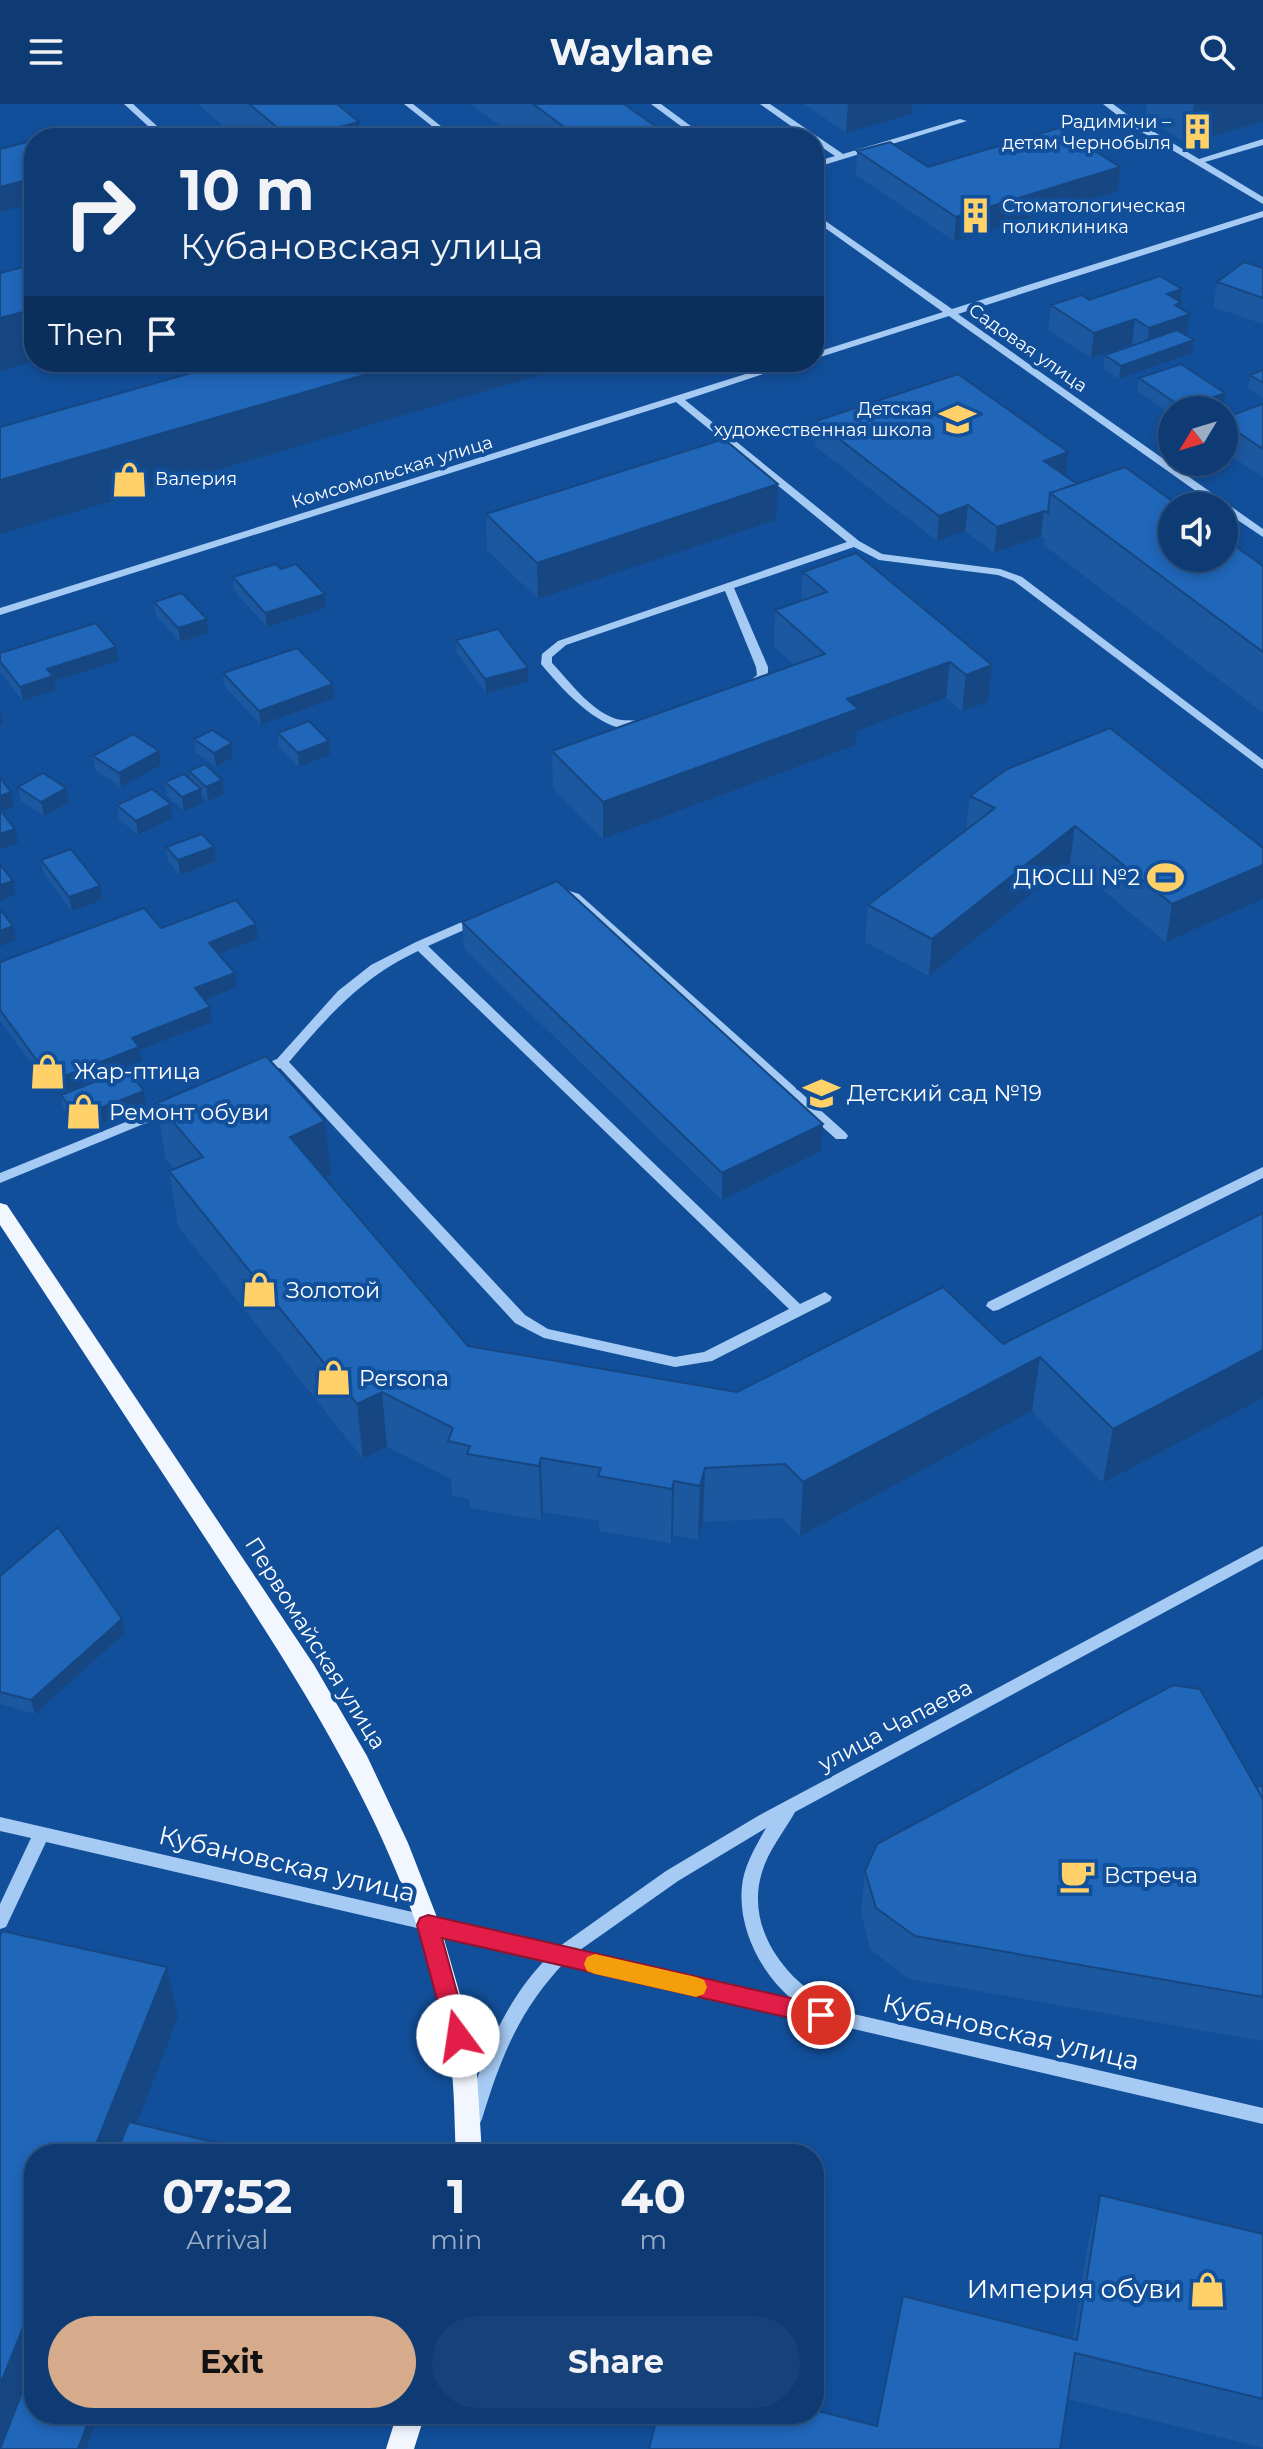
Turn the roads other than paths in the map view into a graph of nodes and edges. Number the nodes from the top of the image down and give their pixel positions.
1 (128, 104) edge
2 (408, 104) edge
3 (655, 104) edge
4 (764, 104) edge
5 (1107, 104) edge
6 (963, 121) dead end
7 (155, 128) edge
8 (439, 128) edge
9 (689, 128) edge
10 (799, 128) edge
11 (1263, 142) edge
12 (824, 145) edge
13 (842, 157) junction
14 (824, 162) edge
15 (1197, 162) junction
16 (1263, 201) edge
17 (1263, 214) edge
18 (824, 223) edge
19 (951, 313) junction
20 (824, 353) edge
21 (763, 372) edge
22 (678, 399) junction
23 (1204, 492) edge
24 (1238, 516) edge
25 (1263, 534) edge
26 (855, 543) junction
27 (728, 586) junction
28 (0, 612) edge
29 (738, 691) edge
30 (659, 719) edge
31 (1263, 766) edge
32 (546, 890) edge
33 (490, 914) edge
34 (420, 945) junction
35 (282, 1062) junction
36 (238, 1080) edge
37 (194, 1098) edge
38 (841, 1136) dead end
39 (1263, 1172) edge
40 (0, 1178) edge
41 (0, 1210) edge
42 (825, 1297) dead end
43 (993, 1306) dead end
44 (798, 1310) junction
45 (1263, 1552) edge
46 (791, 1806) junction
47 (0, 1824) edge
48 (42, 1833) junction
49 (0, 1922) edge
50 (428, 1925) junction
51 (561, 1956) junction
52 (850, 2022) junction
53 (1263, 2116) edge
54 (469, 2144) edge
55 (408, 2424) edge
56 (400, 2449) edge

1 - 7 street
2 - 8 street
3 - 9 street
4 - 10 street
5 - 15 street
6 - 13 street
11 - 15 street
12 - 13 street
13 - 14 street
15 - 16 street
17 - 19 street
18 - 19 street, Садовая улица
19 - 20 street
19 - 23 street, Садовая улица
21 - 22 street, Комсомольская улица
22 - 26 street
22 - 28 street, Комсомольская улица
24 - 25 street, Садовая улица
26 - 27 street
26 - 31 street
27 - 29 street
27 - 30 street
32 - 38 street
33 - 34 street
34 - 35 street
34 - 44 street
35 - 36 street
35 - 44 street
37 - 40 street
39 - 43 street
41 - 50 main road, Первомайская улица
42 - 44 street
45 - 46 street, улица Чапаева
46 - 51 street, улица Чапаева
46 - 52 street
47 - 48 street, Кубановская улица
48 - 49 street
48 - 50 street, Кубановская улица
50 - 51 street, Кубановская улица
50 - 54 main road, Первомайская улица
51 - 52 street, Кубановская улица
51 - 54 street, улица Чапаева
52 - 53 street, Кубановская улица
55 - 56 main road

